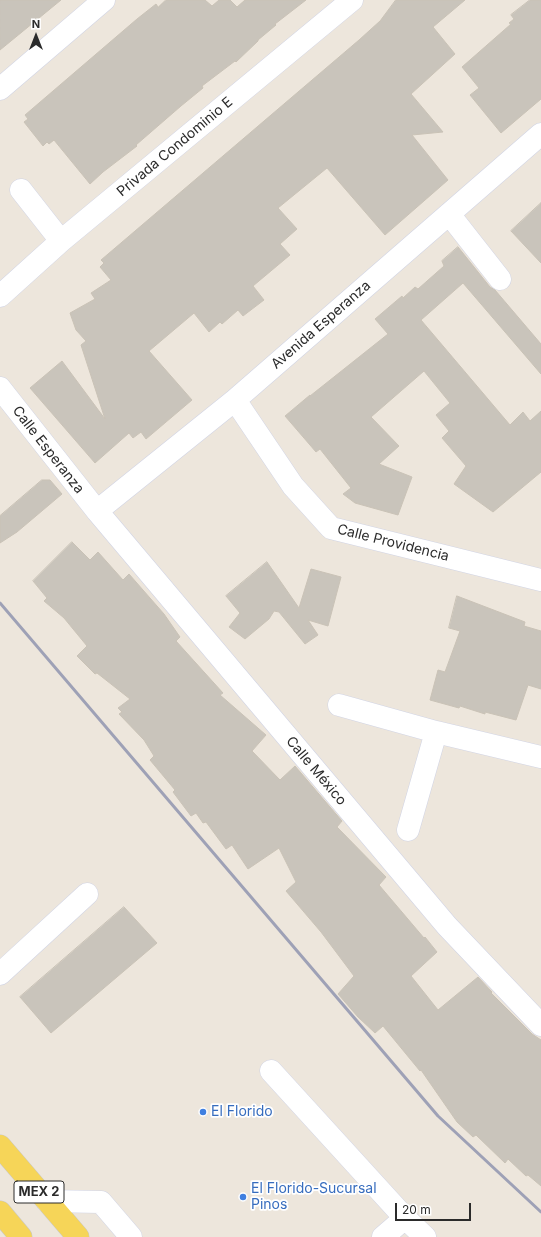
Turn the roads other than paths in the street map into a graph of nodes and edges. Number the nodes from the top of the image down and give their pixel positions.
1 (104, 0) edge
2 (352, 0) edge
3 (0, 89) edge
4 (541, 134) edge
5 (21, 190) dead end
6 (449, 214) junction
7 (61, 241) junction
8 (500, 278) dead end
9 (0, 296) edge
10 (0, 388) edge
11 (235, 400) junction
12 (97, 511) junction
13 (541, 580) edge
14 (339, 705) dead end
15 (436, 732) junction
16 (541, 757) edge
17 (408, 830) dead end
18 (87, 894) dead end
19 (0, 974) edge
20 (541, 1026) edge
21 (271, 1071) dead end
22 (0, 1146) edge
23 (47, 1201) junction
24 (0, 1212) edge
25 (405, 1218) junction
26 (22, 1237) edge
27 (78, 1237) edge
28 (131, 1237) edge
29 (383, 1237) edge
30 (424, 1237) edge

1 - 3 street
2 - 7 street, Privada Condominio E
4 - 6 street, Avenida Esperanza
5 - 7 street
6 - 8 street
6 - 11 street, Avenida Esperanza
7 - 9 street, Privada Condominio E
10 - 12 street, Calle Esperanza
11 - 12 street, Avenida Esperanza
11 - 13 street, Calle Providencia
12 - 20 street, Calle México
14 - 15 street
15 - 16 street
15 - 17 street
18 - 19 street
21 - 25 street
22 - 23 main road, MEX 2
23 - 27 main road, MEX 2
23 - 28 street
24 - 26 main road, MEX 2
25 - 29 street
25 - 30 street

